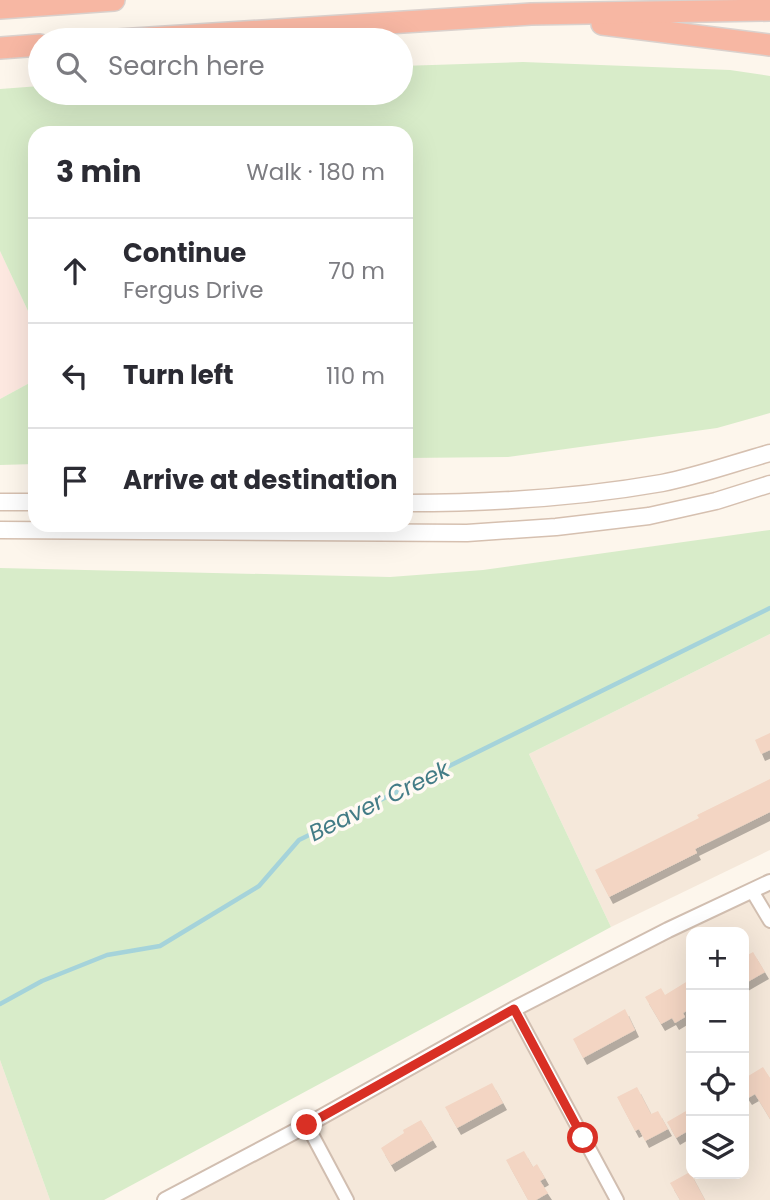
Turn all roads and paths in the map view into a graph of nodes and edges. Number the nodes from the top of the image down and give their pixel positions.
1 (114, 0) edge
2 (0, 8) edge
3 (770, 10) edge
4 (531, 14) junction
5 (309, 28) edge
6 (28, 46) edge
7 (770, 46) edge
8 (0, 48) edge
9 (770, 453) edge
10 (770, 484) edge
11 (0, 502) edge
12 (28, 502) edge
13 (413, 503) edge
14 (0, 530) edge
15 (28, 530) edge
16 (413, 532) edge
17 (770, 882) edge
18 (752, 891) junction
19 (770, 922) edge
20 (514, 1009) junction
21 (307, 1125) junction
22 (165, 1200) edge
23 (347, 1200) edge
24 (617, 1200) edge

1 - 2 highway
3 - 4 highway
4 - 5 highway
4 - 7 highway
6 - 8 highway
9 - 13 main road
10 - 16 main road
11 - 12 main road
14 - 15 main road
17 - 18 street
18 - 19 street
18 - 20 street
20 - 21 street
20 - 24 street
21 - 22 street
21 - 23 street

